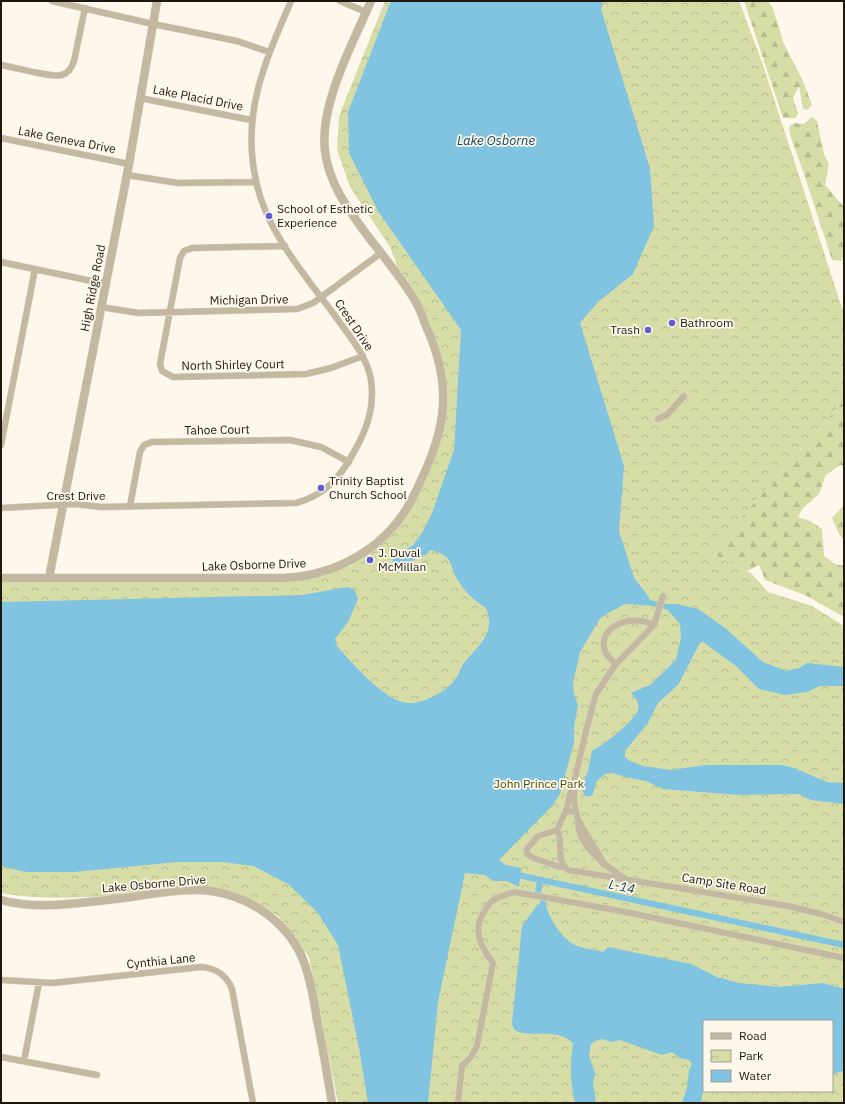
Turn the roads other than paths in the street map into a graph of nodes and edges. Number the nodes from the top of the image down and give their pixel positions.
1 (52, 1) edge
2 (157, 1) edge
3 (291, 1) edge
4 (340, 1) edge
5 (371, 1) edge
6 (85, 8) junction
7 (366, 12) junction
8 (153, 24) junction
9 (270, 52) junction
10 (1, 65) edge
11 (140, 98) junction
12 (251, 120) junction
13 (1, 138) edge
14 (129, 164) junction
15 (127, 175) junction
16 (256, 182) junction
17 (285, 246) junction
18 (381, 253) junction
19 (1, 262) edge
20 (35, 269) junction
21 (106, 284) junction
22 (321, 297) junction
23 (101, 307) junction
24 (170, 312) junction
25 (362, 356) junction
26 (684, 396) dead end
27 (658, 419) dead end
28 (1, 444) edge
29 (349, 462) junction
30 (63, 506) junction
31 (130, 506) junction
32 (1, 508) edge
33 (1, 578) edge
34 (49, 578) junction
35 (663, 596) dead end
36 (654, 625) junction
37 (616, 664) junction
38 (575, 778) junction
39 (566, 811) junction
40 (576, 812) junction
41 (557, 830) junction
42 (605, 865) junction
43 (564, 867) junction
44 (592, 874) junction
45 (625, 879) junction
46 (1, 900) edge
47 (844, 922) edge
48 (844, 958) edge
49 (1, 980) edge
50 (39, 983) junction
51 (1, 1056) edge
52 (24, 1061) junction
53 (97, 1075) dead end
54 (253, 1103) edge
55 (332, 1103) edge
56 (458, 1103) edge

1 - 6 street
2 - 8 street, High Ridge Road
3 - 9 street, Crest Drive
4 - 7 street
5 - 7 street, Lake Osborne Drive
6 - 8 street
6 - 10 street
7 - 18 street, Lake Osborne Drive
8 - 9 street
8 - 11 street, High Ridge Road
9 - 12 street, Crest Drive
11 - 12 street, Lake Placid Drive
11 - 14 street, High Ridge Road
12 - 16 street, Crest Drive
13 - 14 street, Lake Geneva Drive
14 - 15 street, High Ridge Road
15 - 16 street
15 - 21 street, High Ridge Road
16 - 17 street, Crest Drive
17 - 22 street, Crest Drive
17 - 24 street
18 - 22 street, Michigan Drive
18 - 34 street, Lake Osborne Drive
19 - 20 street
20 - 21 street
20 - 28 street
21 - 23 street, High Ridge Road
22 - 24 street, Michigan Drive
22 - 25 street, Crest Drive
23 - 24 street, Michigan Drive
23 - 30 street, High Ridge Road
24 - 25 street, North Shirley Court
25 - 29 street, Crest Drive
26 - 27 street
29 - 31 street, Crest Drive
29 - 31 street, Tahoe Court
30 - 31 street, Crest Drive
30 - 32 street, Crest Drive
30 - 34 street, High Ridge Road
33 - 34 street, Lake Osborne Drive
35 - 36 street, Camp Site Road
36 - 37 street, Camp Site Road
36 - 37 street
37 - 38 street, Camp Site Road
38 - 39 street
38 - 40 street, Camp Site Road
39 - 40 street
39 - 41 street
40 - 42 street, Camp Site Road
41 - 43 street
41 - 43 street
42 - 44 street
42 - 45 street, Camp Site Road
43 - 44 street
44 - 45 street
45 - 47 street, Camp Site Road
46 - 55 street, Lake Osborne Drive
48 - 56 street
49 - 50 street, Cynthia Lane
50 - 52 street
50 - 54 street, Cynthia Lane
51 - 52 street
52 - 53 street

